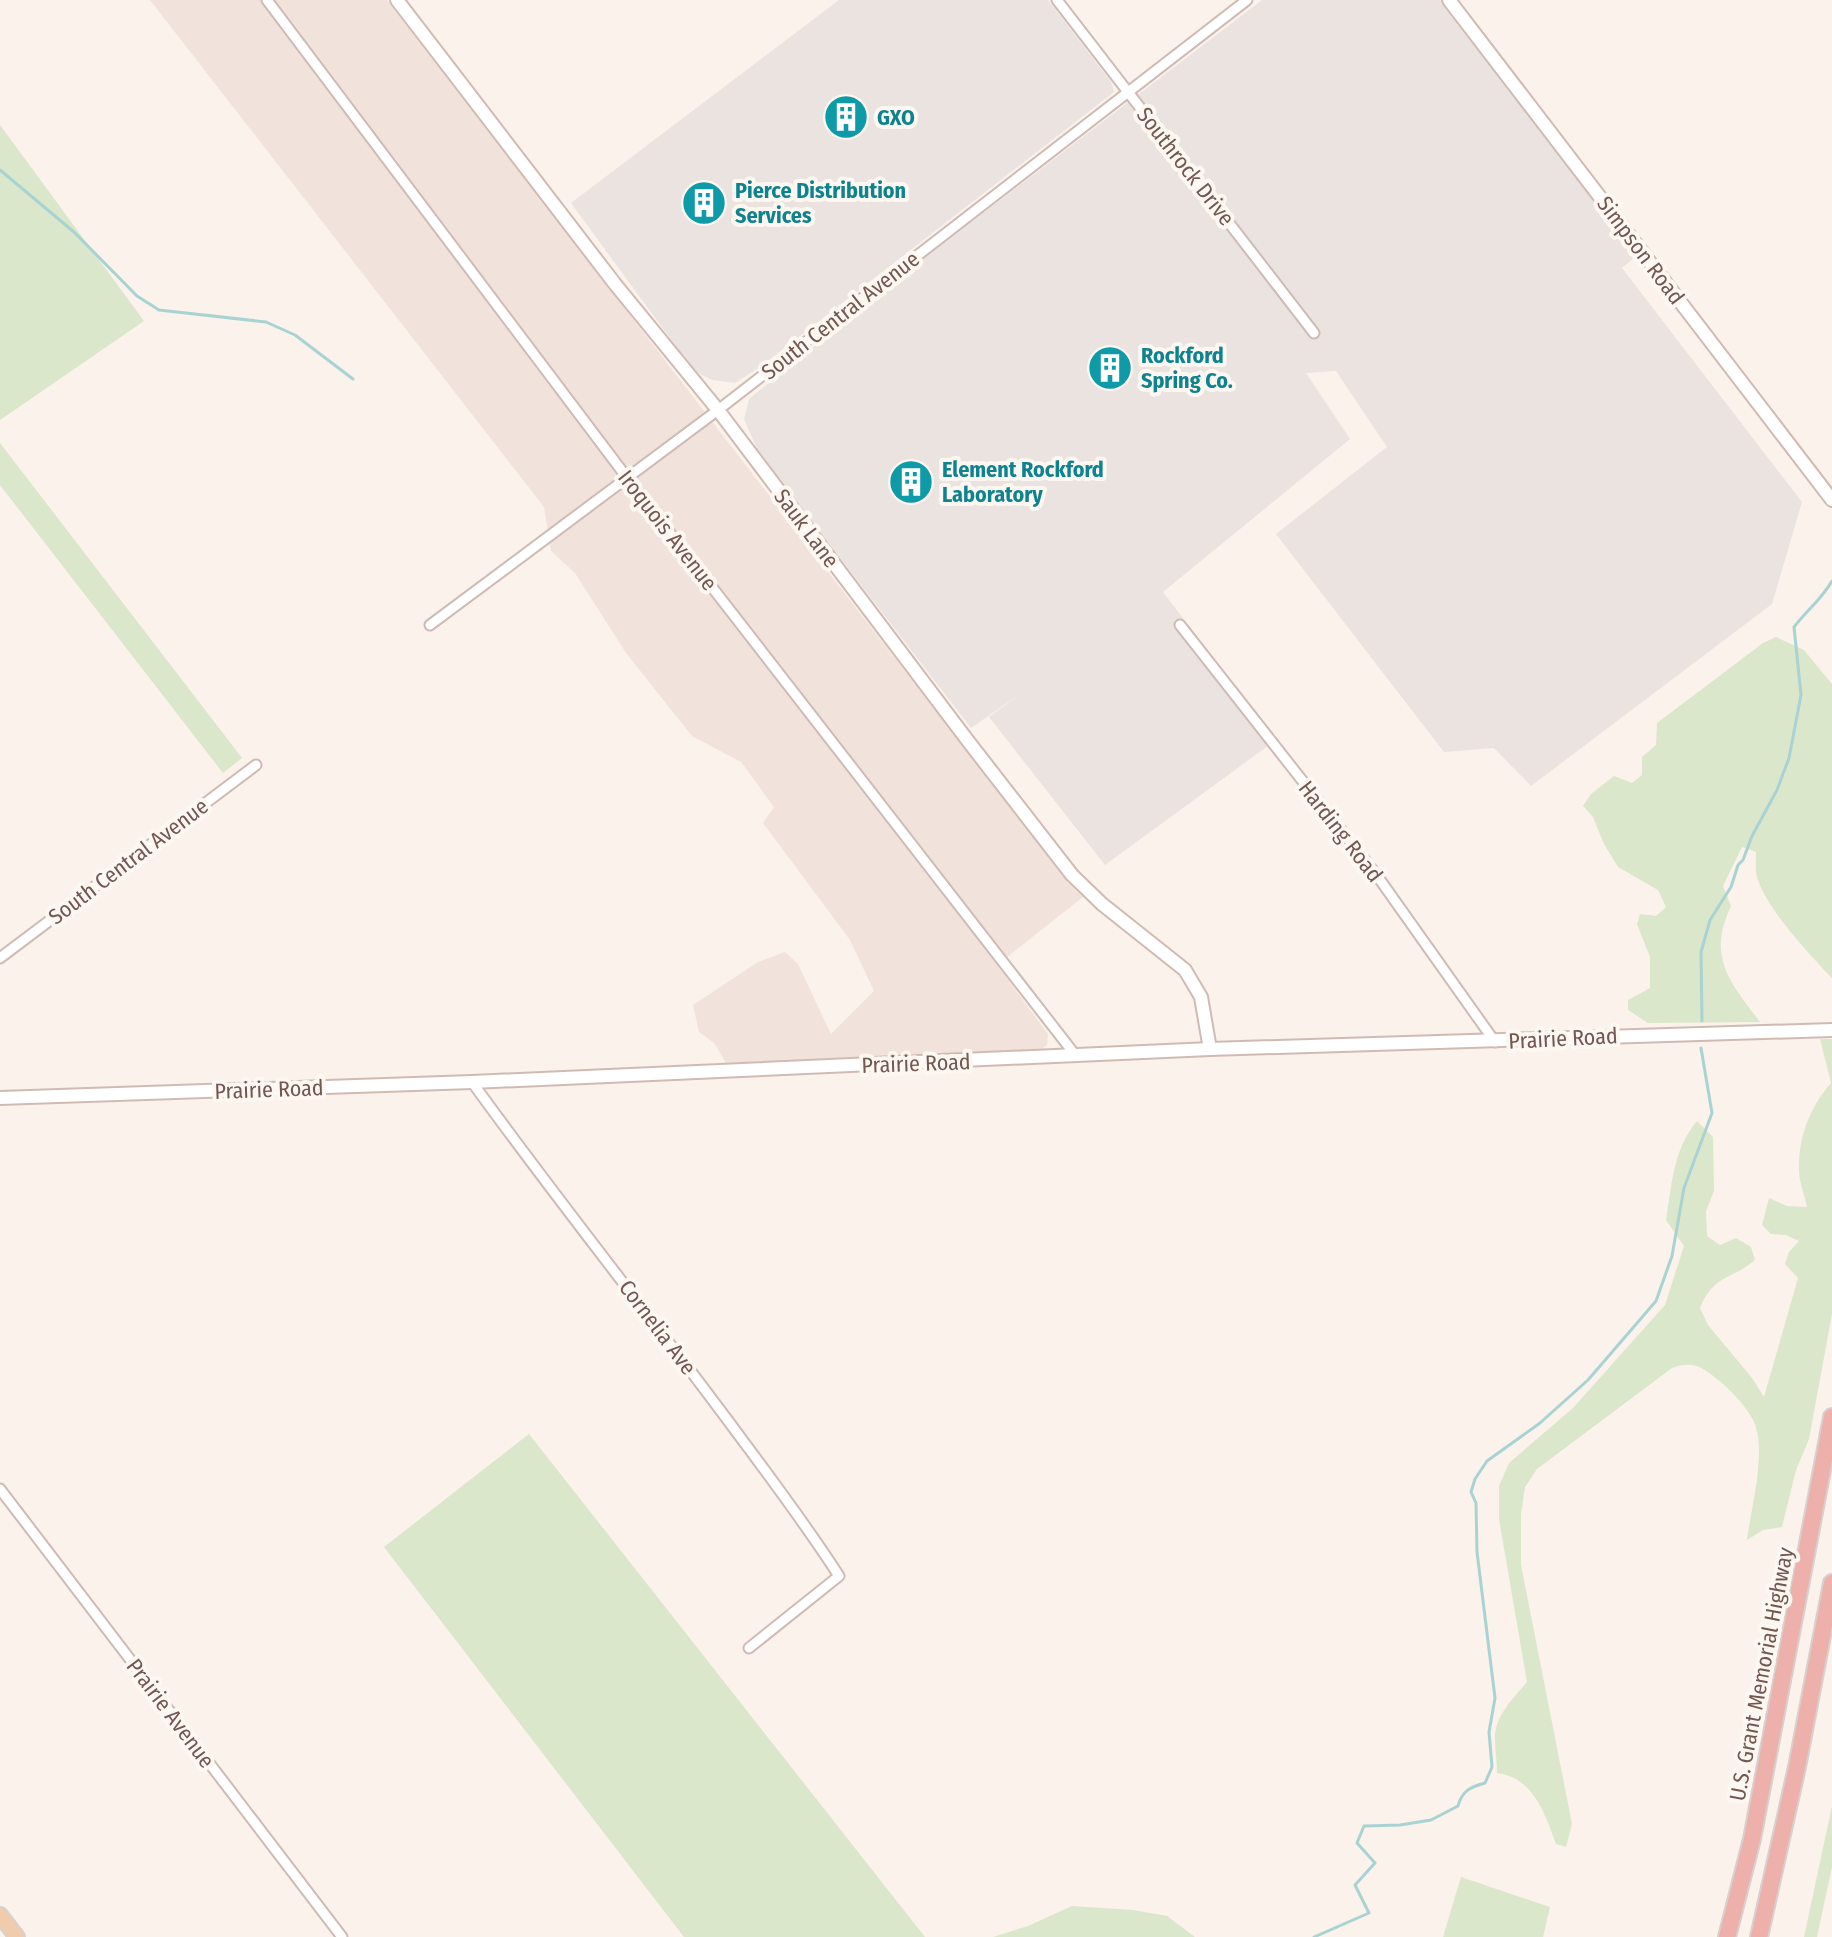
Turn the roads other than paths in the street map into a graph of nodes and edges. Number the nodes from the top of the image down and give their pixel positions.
1 (267, 0) edge
2 (397, 0) edge
3 (1057, 0) edge
4 (1247, 0) edge
5 (1449, 0) edge
6 (1128, 91) junction
7 (1314, 333) dead end
8 (718, 410) junction
9 (628, 479) junction
10 (1832, 500) edge
11 (430, 625) dead end
12 (1180, 625) dead end
13 (256, 765) dead end
14 (0, 958) edge
15 (1832, 1030) edge
16 (1495, 1042) junction
17 (1210, 1049) junction
18 (1076, 1056) junction
19 (472, 1082) junction
20 (0, 1098) edge
21 (1832, 1417) edge
22 (0, 1489) edge
23 (1832, 1583) edge
24 (749, 1648) dead end
25 (0, 1915) edge
26 (17, 1937) edge
27 (342, 1937) edge
28 (1727, 1937) edge
29 (1759, 1937) edge

1 - 9 street, Iroquois Avenue
2 - 8 street, Sauk Lane
3 - 6 street, Southrock Drive
4 - 6 street, South Central Avenue
5 - 10 street, Simpson Road
6 - 7 street, Southrock Drive
6 - 8 street, South Central Avenue
8 - 9 street, South Central Avenue
8 - 17 street, Sauk Lane
9 - 11 street, South Central Avenue
9 - 18 street, Iroquois Avenue
12 - 16 street, Harding Road
13 - 14 street, South Central Avenue
15 - 16 street, Prairie Road
16 - 17 street, Prairie Road
17 - 18 street, Prairie Road
18 - 19 street, Prairie Road
19 - 20 street, Prairie Road
19 - 24 street, Cornelia Ave
21 - 28 highway, U.S. Grant Memorial Highway
22 - 27 street, Prairie Avenue
23 - 29 highway
25 - 26 main road

